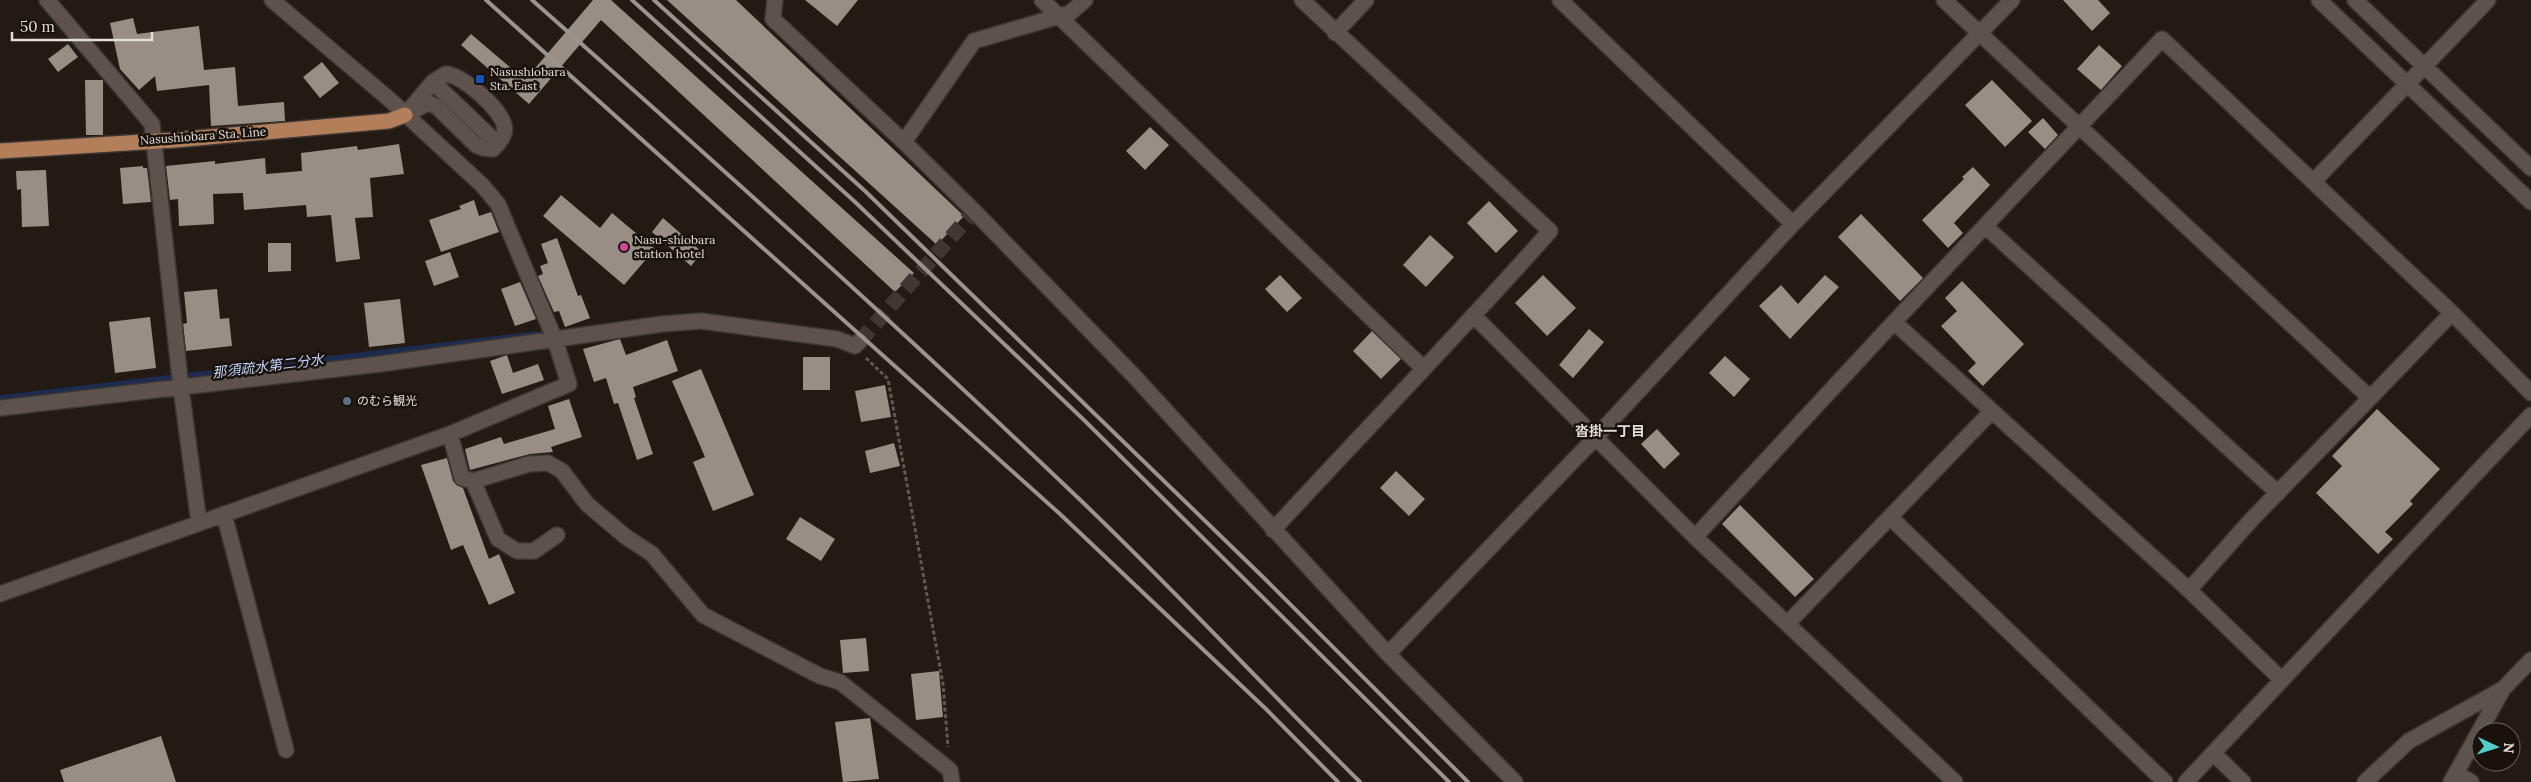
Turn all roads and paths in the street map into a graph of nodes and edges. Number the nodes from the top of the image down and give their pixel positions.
1 (47, 0) edge
2 (272, 0) edge
3 (775, 0) edge
4 (1042, 0) edge
5 (1085, 0) edge
6 (1302, 0) edge
7 (1366, 0) edge
8 (1560, 0) edge
9 (1944, 0) edge
10 (2012, 0) edge
11 (2319, 0) edge
12 (2355, 0) edge
13 (2488, 0) edge
14 (1058, 16) junction
15 (1335, 33) junction
16 (1980, 33) junction
17 (2424, 66) junction
18 (432, 82) junction
19 (2407, 83) junction
20 (405, 115) junction
21 (2078, 127) junction
22 (153, 140) junction
23 (904, 142) junction
24 (498, 144) junction
25 (0, 151) edge
26 (2531, 168) edge
27 (2313, 182) junction
28 (2531, 202) edge
29 (1793, 224) junction
30 (1985, 226) junction
31 (2452, 313) junction
32 (1474, 317) junction
33 (1894, 322) junction
34 (555, 340) junction
35 (857, 344) joint
36 (1423, 368) junction
37 (181, 388) junction
38 (2531, 393) edge
39 (2370, 398) junction
40 (0, 408) edge
41 (1992, 412) junction
42 (2531, 415) edge
43 (450, 434) junction
44 (1595, 438) junction
45 (473, 482) junction
46 (2278, 493) junction
47 (224, 514) junction
48 (1890, 518) junction
49 (199, 523) junction
50 (1273, 530) junction
51 (557, 535) dead end
52 (1695, 537) junction
53 (2189, 590) junction
54 (0, 594) edge
55 (1788, 623) junction
56 (1388, 654) junction
57 (2531, 660) edge
58 (2282, 680) junction
59 (2503, 689) junction
60 (286, 750) dead end
61 (2213, 753) junction
62 (951, 776) edge
63 (2454, 778) edge
64 (1515, 782) edge
65 (1955, 782) edge
66 (2165, 782) edge
67 (2186, 782) edge
68 (2243, 782) edge
69 (2365, 782) edge
70 (2471, 782) edge

1 - 22 street
2 - 20 street
3 - 23 street
4 - 14 street
5 - 14 street
6 - 15 street
7 - 15 street
8 - 29 street
9 - 16 street
10 - 16 street
11 - 19 street
12 - 17 street
13 - 17 street
14 - 23 street
14 - 36 street
15 - 32 street
16 - 21 street
16 - 29 street
17 - 19 street
17 - 26 street
18 - 20 street
18 - 24 street
18 - 24 street
19 - 27 street
19 - 28 street
20 - 22 main road, Nasushiobara Sta. Line
20 - 24 street
20 - 34 street
21 - 27 street
21 - 30 street
21 - 39 street
22 - 25 main road, Nasushiobara Sta. Line
22 - 37 street
23 - 50 street
27 - 31 street
29 - 44 street
30 - 33 street
30 - 46 street
31 - 38 street
31 - 39 street
32 - 36 street
32 - 44 street
33 - 41 street
33 - 52 street
34 - 35 street
34 - 37 street
34 - 43 street
35 - 62 path
36 - 50 street
37 - 40 street
37 - 49 street
39 - 46 street
41 - 48 street
41 - 53 street
42 - 58 street
43 - 45 street
43 - 47 street
44 - 52 street
44 - 56 street
45 - 51 street
45 - 62 street
46 - 53 street
47 - 49 street
47 - 60 street
48 - 55 street
48 - 66 street
49 - 54 street
50 - 56 street
52 - 55 street
53 - 58 street
55 - 65 street
56 - 64 street
57 - 59 street
58 - 61 street
59 - 63 street
59 - 69 street
61 - 67 street
61 - 68 street
63 - 70 street

